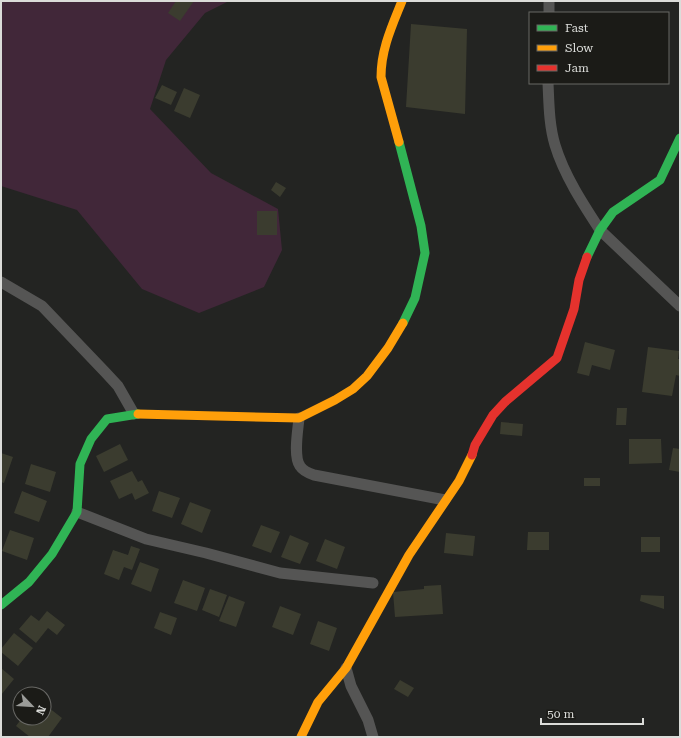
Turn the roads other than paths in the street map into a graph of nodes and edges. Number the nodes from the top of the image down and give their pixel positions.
1 (402, 1) edge
2 (549, 1) edge
3 (549, 12) edge
4 (548, 84) edge
5 (680, 138) edge
6 (600, 230) junction
7 (1, 282) edge
8 (680, 306) edge
9 (134, 414) junction
10 (299, 418) junction
11 (445, 500) junction
12 (77, 512) junction
13 (373, 582) dead end
14 (1, 605) edge
15 (346, 668) junction
16 (301, 737) edge
17 (373, 737) edge

1 - 10 street
2 - 3 street
4 - 6 street
5 - 6 street
6 - 8 street
6 - 11 street
7 - 9 street
9 - 10 street
9 - 12 street
10 - 11 street
11 - 15 street
12 - 13 street
12 - 14 street
15 - 16 street
15 - 17 street

